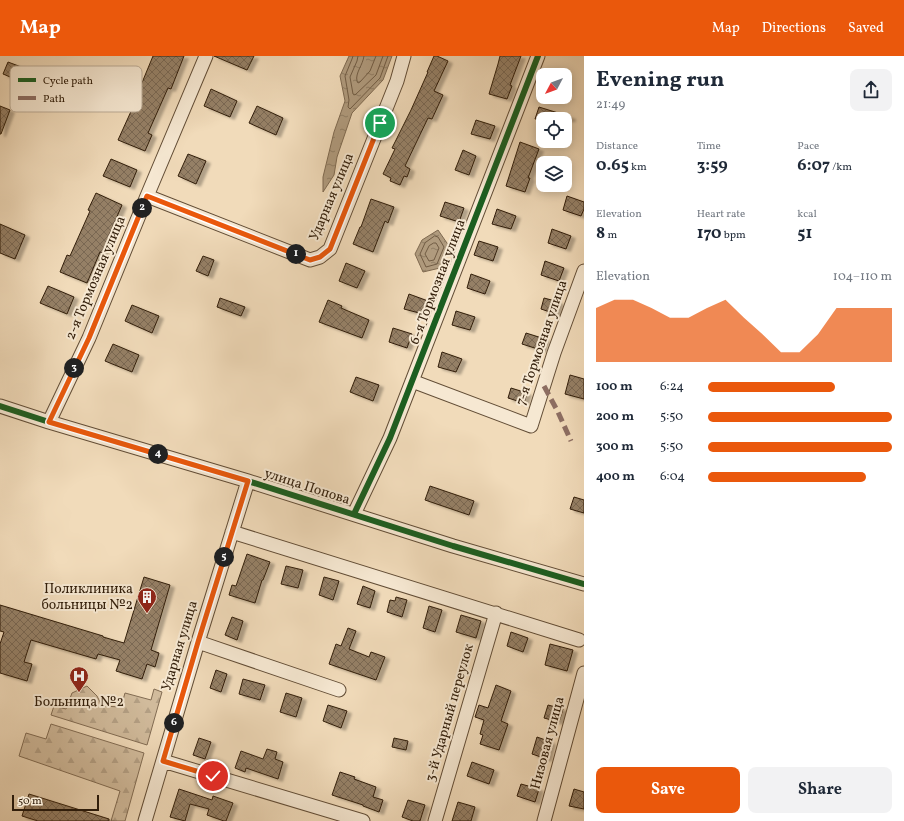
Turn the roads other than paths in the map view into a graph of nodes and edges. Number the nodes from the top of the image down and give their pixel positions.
1 (206, 56) edge
2 (404, 56) edge
3 (538, 56) edge
4 (147, 196) junction
5 (584, 271) edge
6 (412, 381) junction
7 (0, 406) edge
8 (49, 422) junction
9 (248, 481) junction
10 (354, 514) junction
11 (232, 532) junction
12 (584, 584) edge
13 (496, 614) junction
14 (579, 640) dead end
15 (198, 642) junction
16 (584, 673) edge
17 (339, 690) dead end
18 (163, 761) junction
19 (145, 821) edge
20 (363, 821) edge
21 (435, 821) edge
22 (544, 821) edge

1 - 4 street, 2-я Тормозная улица
2 - 4 street, Ударная улица
3 - 6 street, 6-я Тормозная улица
4 - 8 street, 2-я Тормозная улица
5 - 6 street, 7-я Тормозная улица
6 - 10 street, 6-я Тормозная улица
7 - 8 street, улица Попова
8 - 9 street, улица Попова
9 - 10 street, улица Попова
9 - 11 street, Ударная улица
10 - 12 street, улица Попова
11 - 13 street
11 - 15 street, Ударная улица
13 - 14 street
13 - 21 street, 3-й Ударный переулок
15 - 17 street
15 - 18 street, Ударная улица
16 - 22 street, Низовая улица
18 - 19 street, Ударная улица
18 - 20 street

